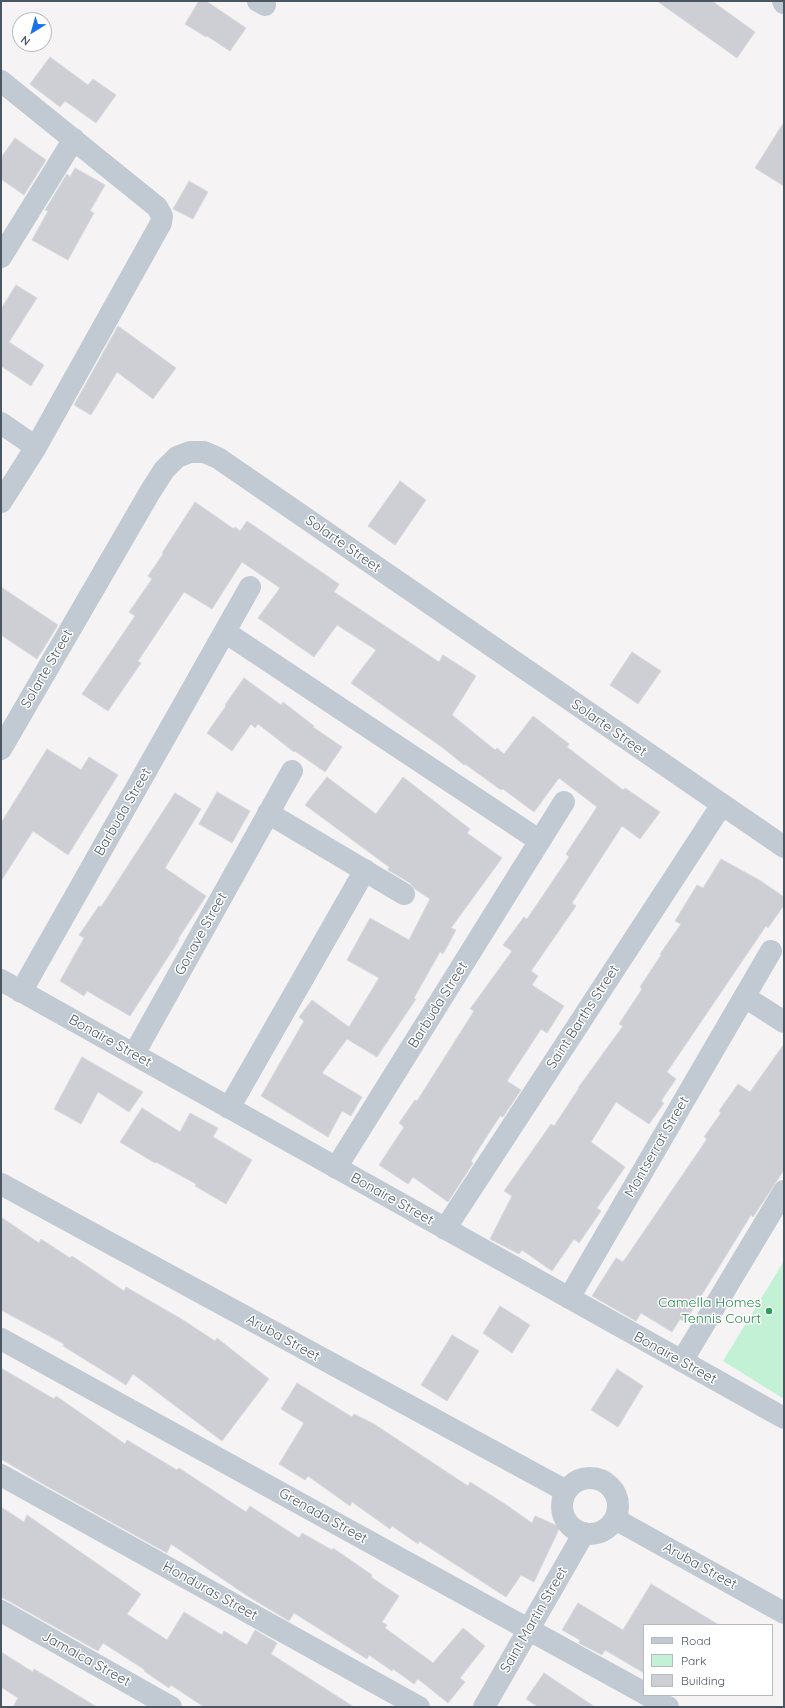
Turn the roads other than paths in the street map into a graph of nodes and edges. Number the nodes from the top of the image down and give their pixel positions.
1 (1, 81) edge
2 (74, 139) junction
3 (1, 257) edge
4 (1, 423) edge
5 (36, 447) junction
6 (1, 502) edge
7 (250, 587) dead end
8 (225, 632) junction
9 (1, 748) edge
10 (292, 771) dead end
11 (564, 802) dead end
12 (721, 806) junction
13 (268, 813) junction
14 (540, 841) junction
15 (784, 847) edge
16 (365, 870) junction
17 (404, 894) dead end
18 (772, 951) dead end
19 (1, 980) edge
20 (21, 992) junction
21 (745, 997) junction
22 (784, 1022) edge
23 (134, 1054) junction
24 (229, 1108) junction
25 (336, 1168) junction
26 (1, 1184) edge
27 (784, 1192) edge
28 (445, 1229) junction
29 (569, 1298) junction
30 (1, 1339) edge
31 (682, 1361) junction
32 (784, 1418) edge
33 (1, 1475) edge
34 (566, 1491) junction
35 (615, 1519) junction
36 (584, 1533) junction
37 (1, 1611) edge
38 (784, 1613) edge
39 (529, 1629) junction
40 (643, 1692) edge
41 (649, 1696) edge
42 (171, 1707) edge
43 (419, 1707) edge
44 (484, 1707) edge
45 (668, 1707) edge

1 - 2 street
2 - 3 street
2 - 5 street
4 - 5 street
5 - 6 street
7 - 8 street, Barbuda Street
8 - 14 street
8 - 20 street, Barbuda Street
9 - 12 street, Solarte Street
10 - 13 street, Gonave Street
11 - 14 street, Barbuda Street
12 - 15 street, Solarte Street
12 - 28 street, Saint Barths Street
13 - 16 street
13 - 23 street, Gonave Street
14 - 25 street, Barbuda Street
16 - 17 street
16 - 24 street
18 - 21 street, Montserrat Street
19 - 20 street, Bonaire Street
20 - 23 street, Bonaire Street
21 - 22 street
21 - 29 street, Montserrat Street
23 - 24 street, Bonaire Street
24 - 25 street, Bonaire Street
25 - 28 street, Bonaire Street
26 - 34 street, Aruba Street
27 - 31 street
28 - 29 street, Bonaire Street
29 - 31 street, Bonaire Street
30 - 39 street, Grenada Street
31 - 32 street, Bonaire Street
33 - 43 street, Honduras Street
34 - 35 street
34 - 36 street
35 - 36 street
35 - 38 street, Aruba Street
36 - 39 street, Saint Martin Street
37 - 42 street, Jamaica Street
39 - 40 street, Grenada Street
39 - 44 street, Saint Martin Street
41 - 45 street

